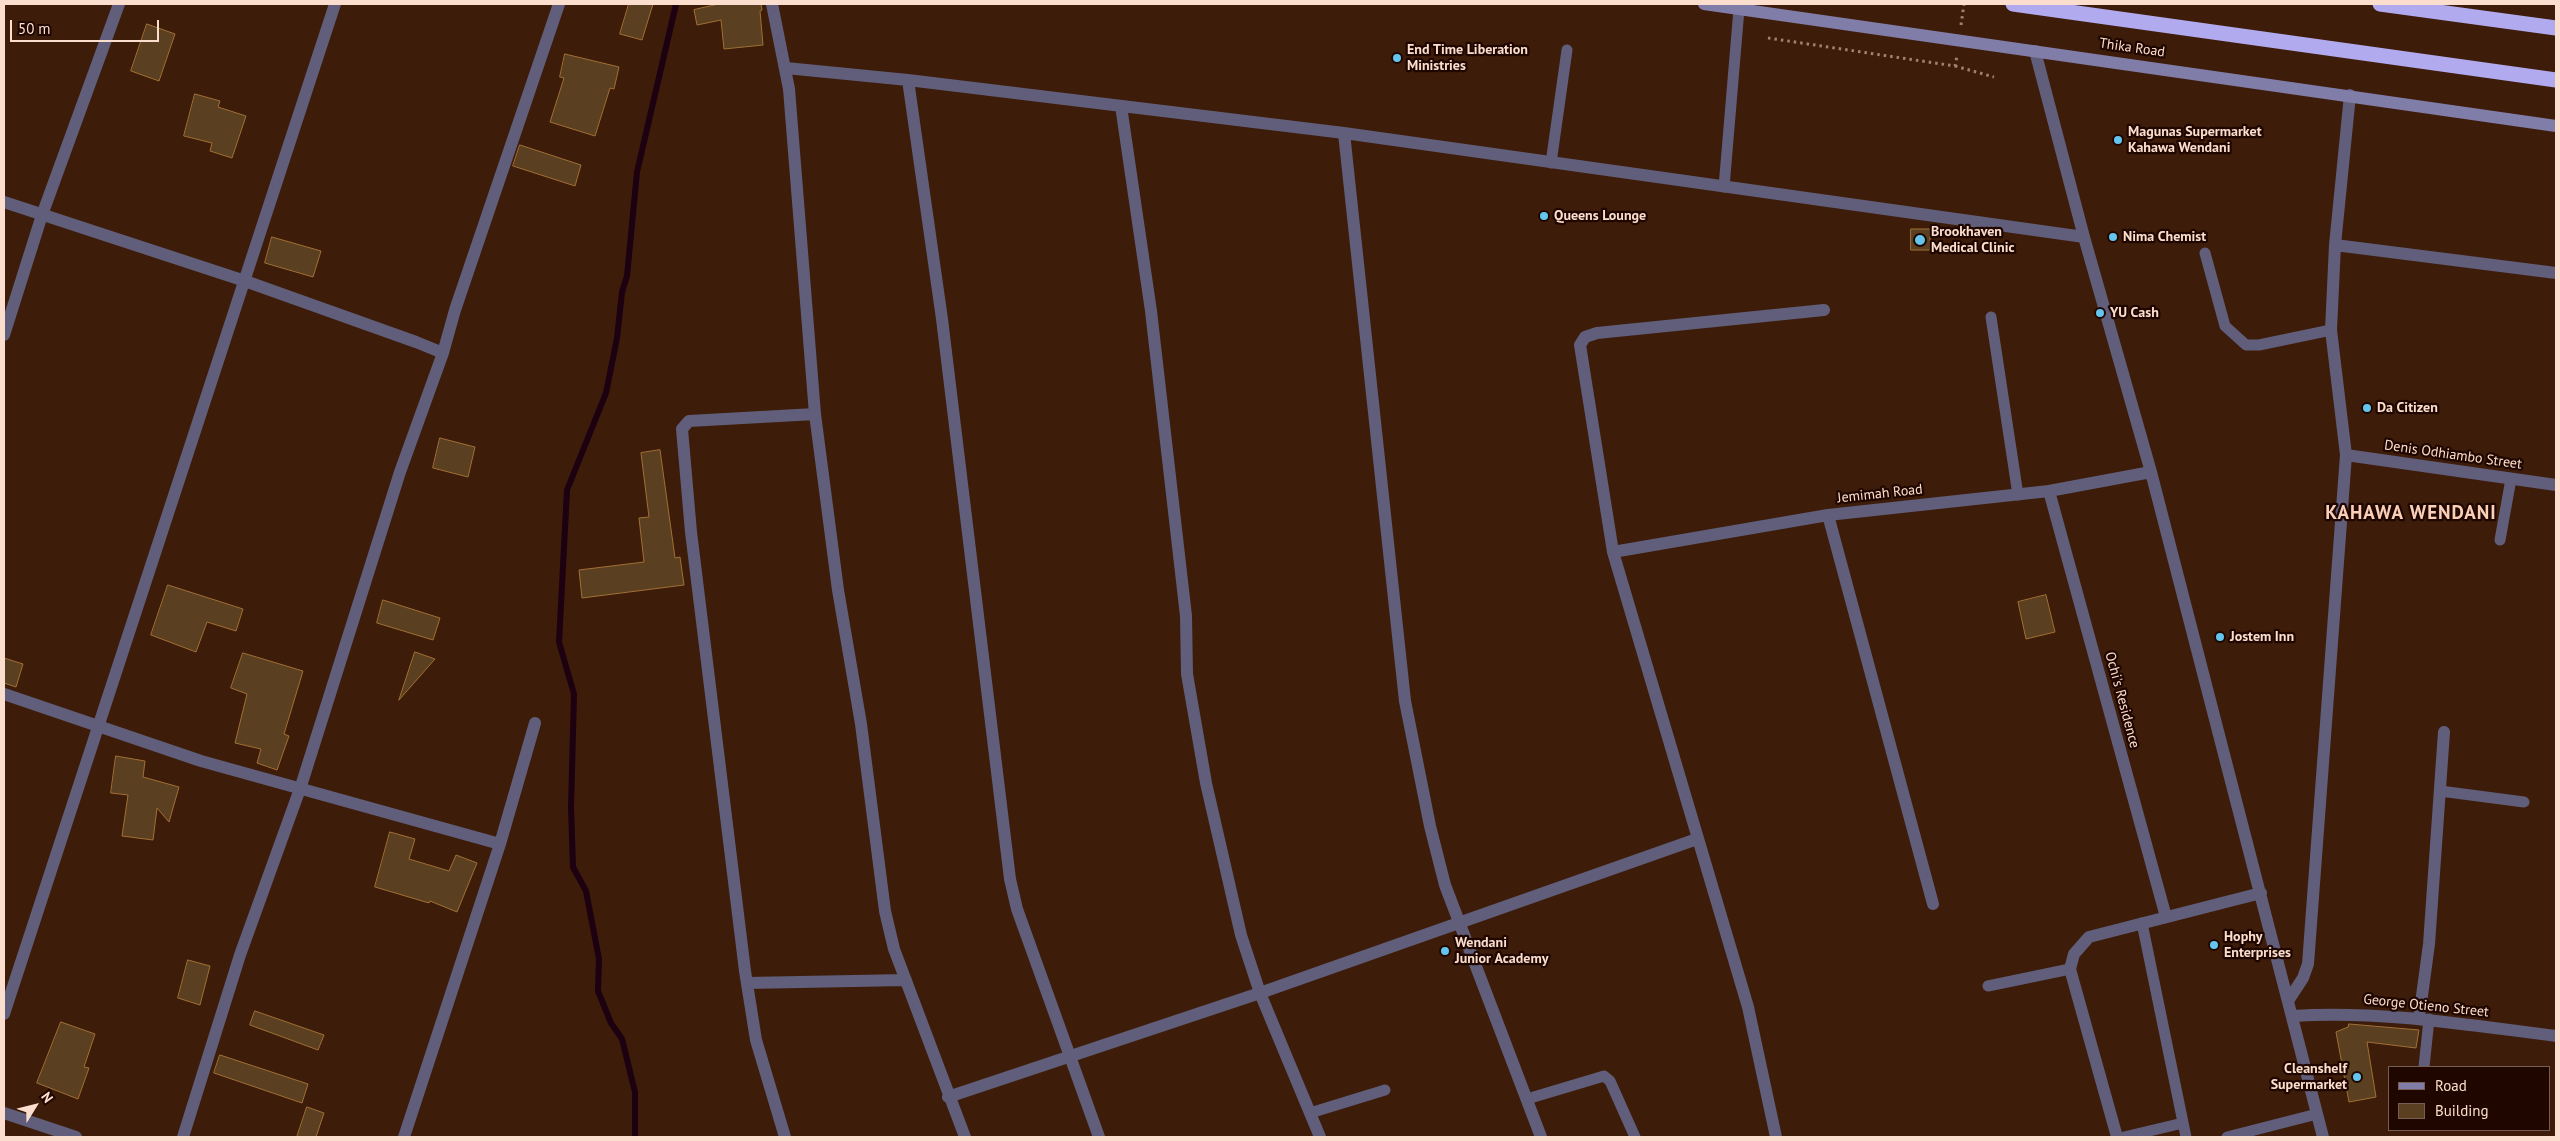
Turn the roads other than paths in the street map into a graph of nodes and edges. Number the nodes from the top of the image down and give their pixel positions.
1 (119, 4) edge
2 (334, 4) edge
3 (559, 4) edge
4 (772, 4) edge
5 (1704, 4) edge
6 (2014, 4) edge
7 (2380, 4) edge
8 (1739, 9) junction
9 (2556, 28) edge
10 (1567, 50) dead end
11 (2035, 51) junction
12 (786, 68) junction
13 (908, 80) junction
14 (2556, 80) edge
15 (2350, 95) junction
16 (1121, 106) junction
17 (2556, 126) edge
18 (1344, 133) junction
19 (1551, 163) junction
20 (1724, 187) junction
21 (4, 202) edge
22 (42, 215) junction
23 (2084, 238) junction
24 (2335, 245) junction
25 (2205, 254) dead end
26 (2556, 273) edge
27 (244, 281) junction
28 (1824, 310) dead end
29 (1991, 316) dead end
30 (2331, 330) junction
31 (4, 335) edge
32 (443, 353) junction
33 (815, 414) junction
34 (2346, 455) junction
35 (2151, 472) junction
36 (2511, 479) junction
37 (2556, 486) edge
38 (2049, 491) junction
39 (2018, 495) junction
40 (1828, 514) junction
41 (2500, 540) dead end
42 (1613, 552) junction
43 (4, 694) edge
44 (536, 723) dead end
45 (98, 727) junction
46 (2444, 732) dead end
47 (301, 786) junction
48 (2440, 791) junction
49 (2524, 802) dead end
50 (1697, 839) junction
51 (500, 844) junction
52 (2261, 893) junction
53 (1933, 904) dead end
54 (2166, 917) junction
55 (1459, 922) junction
56 (2142, 924) junction
57 (2070, 969) junction
58 (906, 980) junction
59 (747, 983) junction
60 (1988, 986) dead end
61 (1260, 992) junction
62 (2288, 1001) junction
63 (4, 1014) edge
64 (2292, 1016) junction
65 (2424, 1019) junction
66 (2556, 1036) edge
67 (1068, 1056) junction
68 (2424, 1066) edge
69 (1386, 1090) dead end
70 (948, 1098) junction
71 (1527, 1099) junction
72 (4, 1113) edge
73 (1310, 1113) junction
74 (2317, 1114) junction
75 (2183, 1123) junction
76 (76, 1137) edge
77 (183, 1137) edge
78 (404, 1137) edge
79 (785, 1137) edge
80 (965, 1137) edge
81 (1099, 1137) edge
82 (1320, 1137) edge
83 (1541, 1137) edge
84 (1635, 1137) edge
85 (1776, 1137) edge
86 (2117, 1137) edge
87 (2124, 1137) edge
88 (2186, 1137) edge
89 (2227, 1137) edge
90 (2323, 1137) edge

1 - 22 street
2 - 27 street
3 - 32 street
4 - 12 street
5 - 8 main road, Thika Road
6 - 14 highway, Thika Road
7 - 9 highway
8 - 11 main road, Thika Road
8 - 20 lane
10 - 19 lane
11 - 15 main road, Thika Road
11 - 23 street
12 - 13 street
12 - 33 street
13 - 16 street
13 - 67 street
15 - 17 main road, Thika Road
15 - 24 street
16 - 18 street
16 - 61 street
18 - 19 street
18 - 55 street
19 - 20 street
20 - 23 street
21 - 22 street
22 - 27 street
22 - 31 street
23 - 35 street
24 - 26 street
24 - 30 street
25 - 30 lane
27 - 32 street
27 - 45 street
28 - 42 street
29 - 39 lane
30 - 34 street
32 - 47 street
33 - 58 street
33 - 59 street
34 - 36 street, Denis Odhiambo Street
34 - 62 street
35 - 38 street, Jemimah Road
35 - 52 street
36 - 37 street, Denis Odhiambo Street
36 - 41 lane
38 - 39 street, Jemimah Road
38 - 54 street, Ochi's Residence
39 - 40 street, Jemimah Road
40 - 42 street, Jemimah Road
40 - 53 street
42 - 50 street
43 - 45 street
44 - 51 street
45 - 47 street
45 - 63 street
46 - 48 street
47 - 51 street
47 - 77 street
48 - 49 lane
48 - 65 street
50 - 55 street
50 - 85 street
51 - 78 street
52 - 54 street
52 - 62 street
54 - 56 street
55 - 61 street
55 - 71 street
56 - 57 street
56 - 75 lane
57 - 60 lane
57 - 86 street
58 - 59 street
58 - 70 street
59 - 79 street
61 - 67 street
61 - 73 street
62 - 64 street
64 - 65 street, George Otieno Street
64 - 74 street
65 - 66 street, George Otieno Street
65 - 68 lane
67 - 70 street
67 - 81 street
69 - 73 lane
70 - 80 street
71 - 83 street
71 - 84 lane
72 - 76 street
73 - 82 street
74 - 89 lane
74 - 90 street
75 - 87 lane
75 - 88 lane

